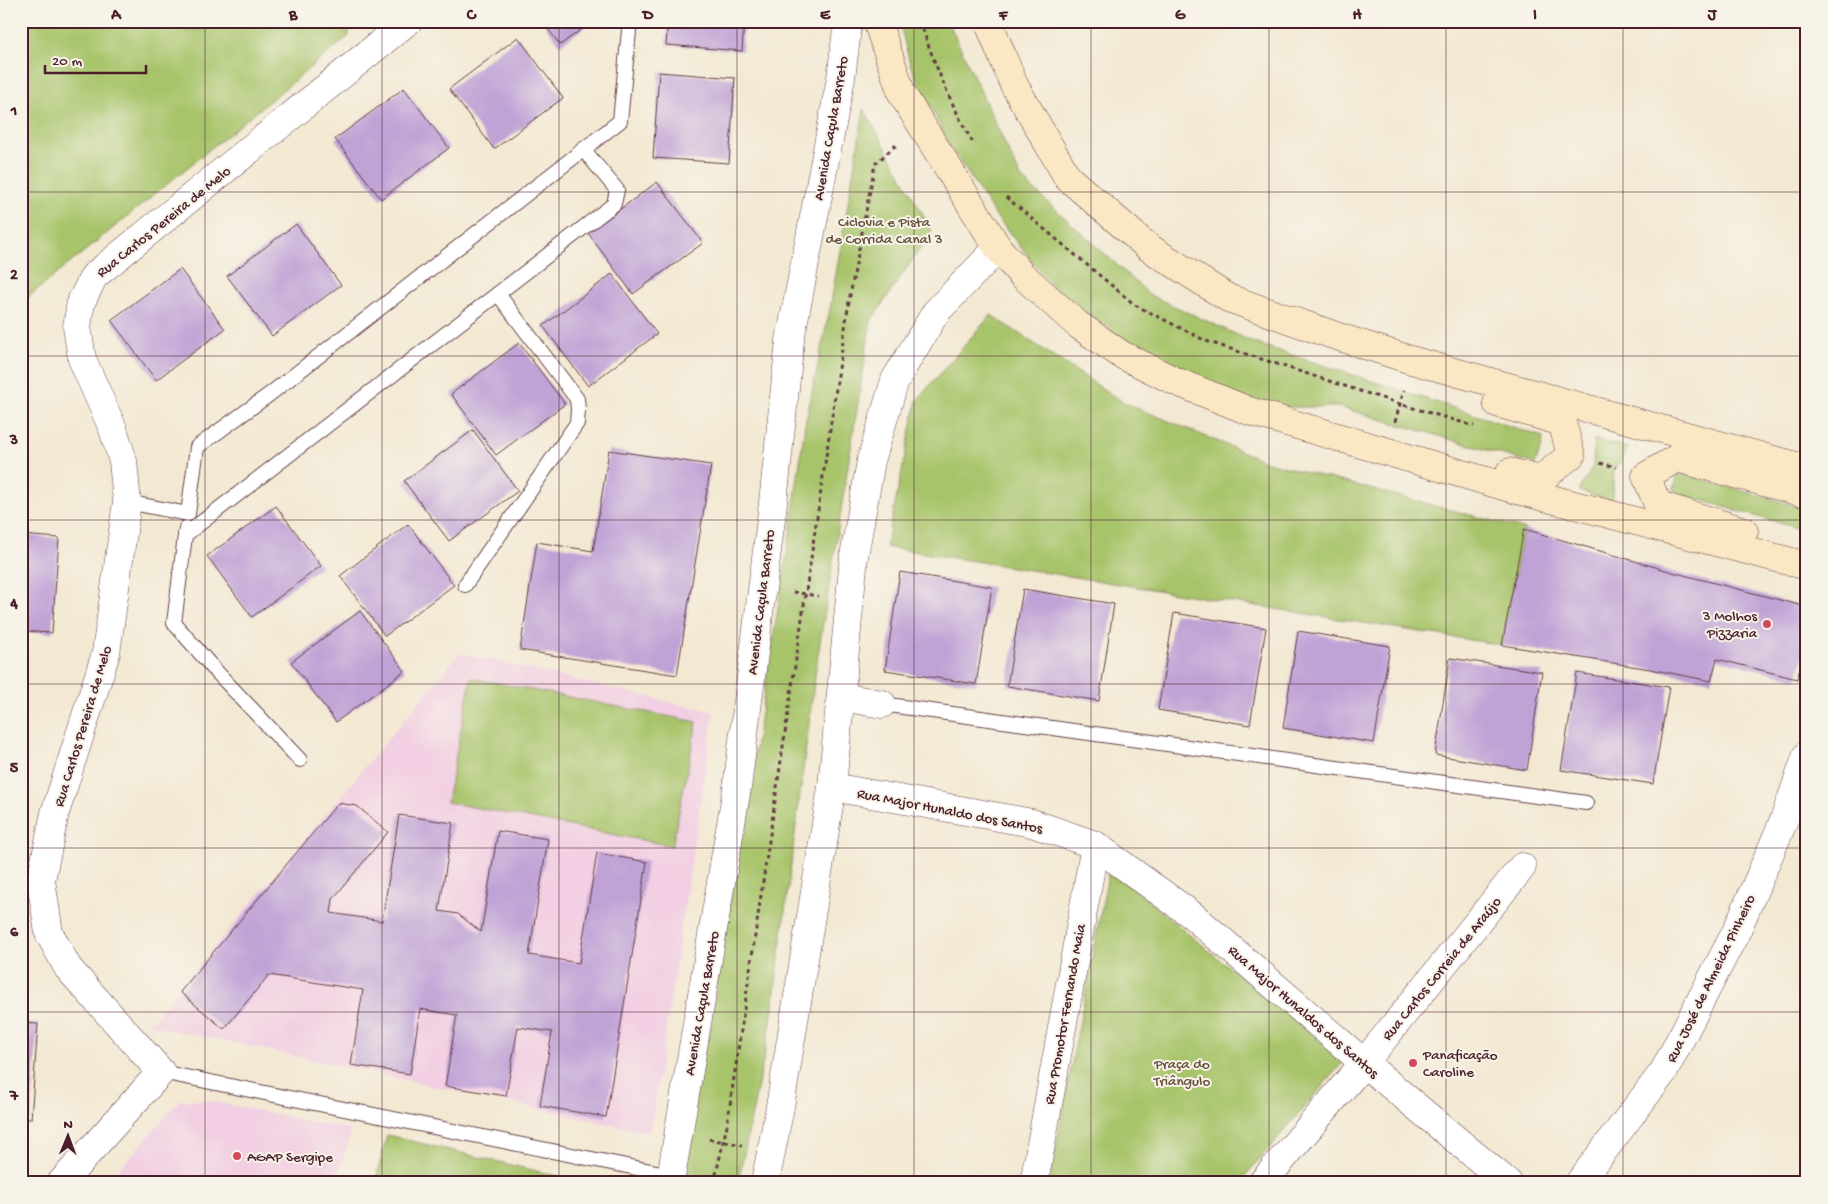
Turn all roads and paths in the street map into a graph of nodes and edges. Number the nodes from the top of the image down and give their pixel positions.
1 (408, 21) edge
2 (630, 21) edge
3 (848, 21) edge
4 (877, 21) edge
5 (988, 21) edge
6 (921, 124) junction
7 (583, 150) junction
8 (998, 248) junction
9 (498, 294) junction
10 (1333, 335) junction
11 (1407, 375) junction
12 (1336, 436) junction
13 (1391, 440) junction
14 (1807, 469) edge
15 (1807, 494) edge
16 (127, 502) junction
17 (188, 514) junction
18 (186, 535) junction
19 (1807, 550) edge
20 (1807, 566) edge
21 (465, 584) dead end
22 (762, 586) junction
23 (806, 594) junction
24 (850, 602) junction
25 (841, 697) junction
26 (882, 704) joint
27 (1807, 755) edge
28 (300, 760) dead end
29 (832, 787) junction
30 (1586, 803) dead end
31 (1095, 844) junction
32 (1522, 867) dead end
33 (1364, 1063) junction
34 (161, 1072) junction
35 (679, 1132) junction
36 (724, 1142) junction
37 (772, 1152) junction
38 (671, 1179) edge
39 (61, 1183) edge
40 (714, 1183) edge
41 (765, 1183) edge
42 (1034, 1183) edge
43 (1262, 1183) edge
44 (1508, 1183) edge
45 (1579, 1183) edge

1 - 16 street, Rua Carlos Pereira de Melo
2 - 7 lane
3 - 22 street, Avenida Caçula Barreto
4 - 6 main road
5 - 10 main road
6 - 8 main road
6 - 23 path
7 - 9 lane
7 - 17 lane
8 - 12 main road
8 - 24 street
9 - 18 lane
9 - 21 lane
10 - 11 main road
10 - 14 main road
11 - 13 path
11 - 13 main road
12 - 13 main road
12 - 20 main road
15 - 19 main road
16 - 17 lane
16 - 34 street, Rua Carlos Pereira de Melo
17 - 18 lane
18 - 28 lane
22 - 23 path
22 - 35 street, Avenida Caçula Barreto
23 - 24 path
23 - 36 path
24 - 25 street
25 - 26 street
25 - 29 street
26 - 30 lane
27 - 45 street, Rua José de Almeida Pinheiro
29 - 31 street, Rua Major Hunaldo dos Santos
29 - 37 street
31 - 33 street, Rua Major Hunaldos dos Santos
31 - 42 street, Rua Promotor Fernando Maia
32 - 33 street, Rua Carlos Correia de Araújo
33 - 43 street, Rua Carlos Correia de Araújo
33 - 44 street, Rua Major Hunaldos dos Santos
34 - 38 lane
34 - 39 street
35 - 36 path
35 - 38 street, Avenida Caçula Barreto
36 - 37 path
36 - 40 path
37 - 41 street

